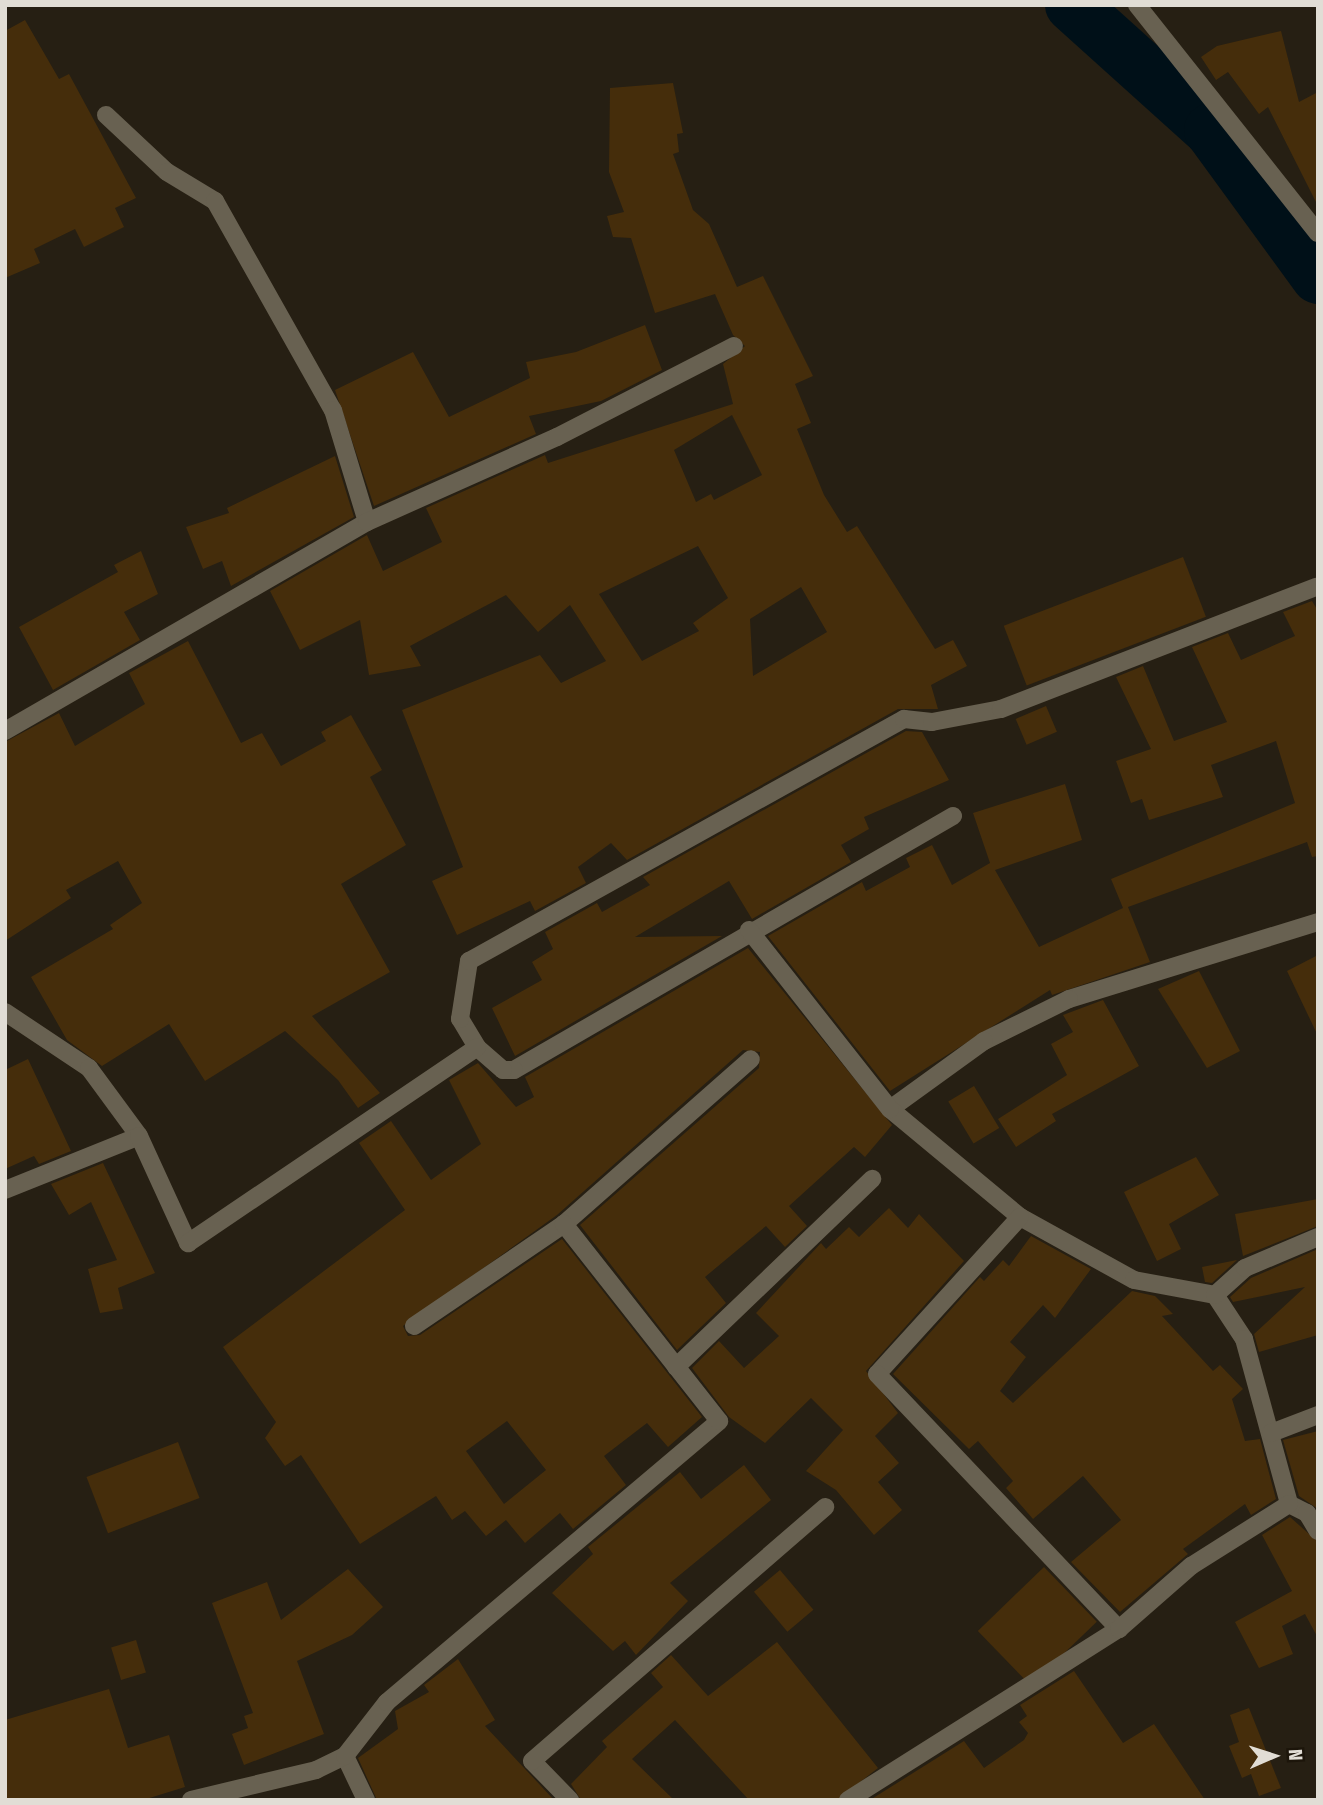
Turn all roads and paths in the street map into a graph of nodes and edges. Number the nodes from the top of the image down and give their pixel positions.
1 (1137, 5) edge
2 (106, 115) dead end
3 (1318, 233) edge
4 (734, 346) dead end
5 (367, 522) junction
6 (1316, 587) edge
7 (5, 731) edge
8 (953, 816) dead end
9 (1318, 922) edge
10 (749, 930) junction
11 (5, 1012) edge
12 (477, 1047) junction
13 (751, 1059) dead end
14 (890, 1110) junction
15 (139, 1136) junction
16 (872, 1179) dead end
17 (5, 1189) edge
18 (1020, 1217) junction
19 (564, 1224) junction
20 (1318, 1237) edge
21 (1215, 1295) junction
22 (414, 1326) dead end
23 (676, 1367) junction
24 (1318, 1415) edge
25 (1271, 1433) junction
26 (1289, 1504) junction
27 (825, 1507) dead end
28 (1318, 1531) edge
29 (1119, 1629) junction
30 (345, 1756) junction
31 (191, 1800) edge
32 (366, 1800) edge
33 (570, 1800) edge
34 (848, 1800) edge

1 - 3 street
2 - 5 street
4 - 5 street
5 - 7 street
6 - 12 street
8 - 10 street
9 - 14 street
10 - 12 street
10 - 14 street
11 - 15 street
12 - 15 street
13 - 19 street
14 - 18 street
15 - 17 street
16 - 23 street
18 - 21 street
18 - 29 street
19 - 22 street
19 - 23 street
20 - 21 street
21 - 25 street
23 - 30 street
24 - 25 street
25 - 26 street
26 - 28 street
26 - 29 street
27 - 33 street
29 - 34 street
30 - 31 street
30 - 32 street

